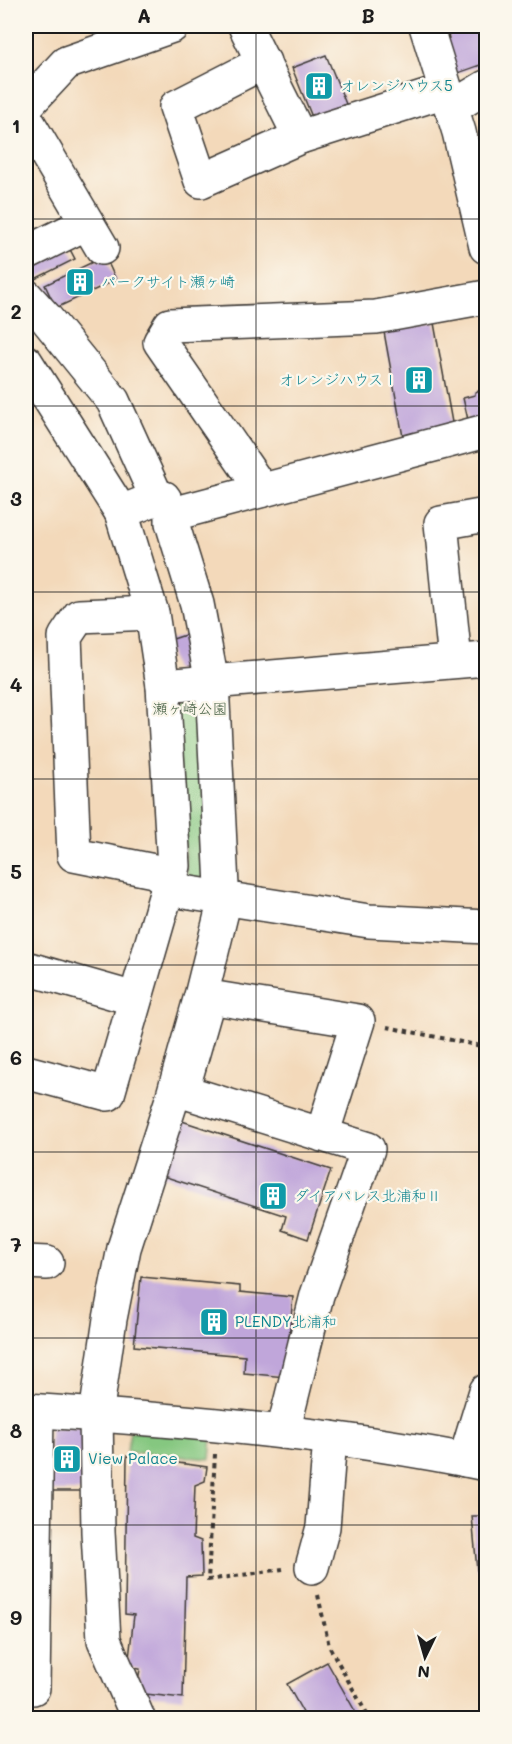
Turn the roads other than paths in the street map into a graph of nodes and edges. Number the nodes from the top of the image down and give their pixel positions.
1 (172, 26) edge
2 (245, 26) edge
3 (426, 26) edge
4 (264, 62) junction
5 (486, 87) edge
6 (448, 100) junction
7 (26, 106) edge
8 (26, 119) edge
9 (300, 137) junction
10 (486, 247) edge
11 (26, 253) edge
12 (26, 296) edge
13 (486, 297) edge
14 (26, 305) edge
15 (26, 352) edge
16 (26, 362) edge
17 (486, 431) edge
18 (262, 490) junction
19 (165, 505) junction
20 (121, 512) junction
21 (486, 515) edge
22 (152, 613) junction
23 (471, 660) edge
24 (212, 682) junction
25 (163, 686) junction
26 (169, 883) junction
27 (223, 898) junction
28 (486, 927) edge
29 (26, 968) edge
30 (135, 999) junction
31 (26, 1072) edge
32 (322, 1135) junction
33 (486, 1391) edge
34 (31, 1411) edge
35 (96, 1415) junction
36 (283, 1432) junction
37 (330, 1438) junction
38 (476, 1462) edge
39 (312, 1567) road end
40 (33, 1688) dead end
41 (138, 1719) edge

1 - 7 street
2 - 4 street
3 - 6 street
4 - 9 street
4 - 9 street
5 - 6 street
6 - 9 street
6 - 10 street
8 - 11 street
12 - 19 street
13 - 18 street
14 - 15 street
16 - 20 street
17 - 18 street
18 - 19 street
19 - 20 street
19 - 24 street
20 - 22 street
21 - 23 street
22 - 25 street
22 - 26 street
23 - 24 street
24 - 25 street
24 - 27 street
25 - 26 street
26 - 27 street
26 - 30 street
27 - 28 street
27 - 35 street
29 - 30 street
30 - 31 street
32 - 32 street
32 - 36 street
33 - 38 street
34 - 35 street
34 - 40 street
35 - 36 street
35 - 41 street
36 - 37 street
37 - 38 street
37 - 39 street

